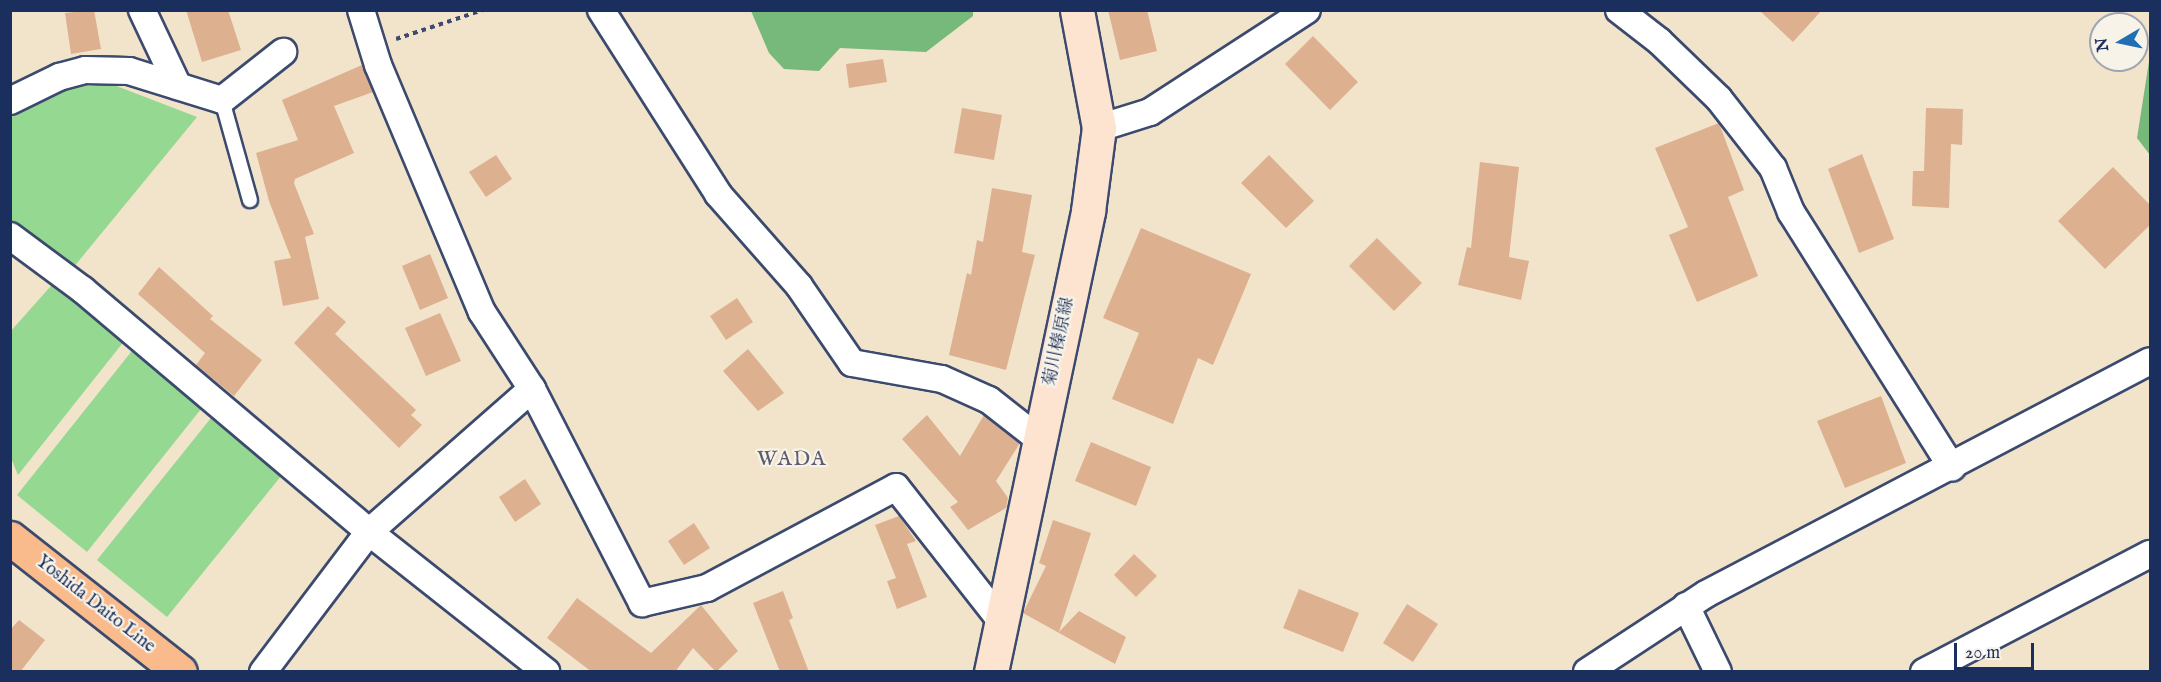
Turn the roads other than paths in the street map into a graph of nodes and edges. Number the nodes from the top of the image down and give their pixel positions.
1 (142, 10) edge
2 (361, 10) edge
3 (601, 10) edge
4 (1077, 10) edge
5 (1307, 10) edge
6 (1619, 10) edge
7 (283, 52) dead end
8 (178, 86) junction
9 (222, 100) junction
10 (10, 101) edge
11 (1099, 128) junction
12 (250, 200) dead end
13 (10, 236) edge
14 (2151, 361) edge
15 (532, 389) junction
16 (1040, 440) junction
17 (1952, 468) junction
18 (369, 532) junction
19 (11, 538) edge
20 (2151, 554) edge
21 (1686, 606) junction
22 (1001, 621) junction
23 (180, 672) edge
24 (263, 672) edge
25 (546, 672) edge
26 (992, 672) edge
27 (1587, 672) edge
28 (1718, 672) edge
29 (1924, 672) edge

1 - 8 street
2 - 15 street
3 - 16 street
4 - 11 main road, 菊川榛原線
5 - 11 street
6 - 17 street
7 - 9 street
8 - 9 street
8 - 10 street
9 - 12 lane
11 - 16 main road, 菊川榛原線
13 - 18 street
14 - 17 street
15 - 18 street
15 - 22 street
16 - 22 main road, 菊川榛原線
17 - 21 street
18 - 24 street
18 - 25 street
19 - 23 main road, Yoshida Daito Line
20 - 29 street
21 - 27 street
21 - 28 street
22 - 26 main road, 菊川榛原線

